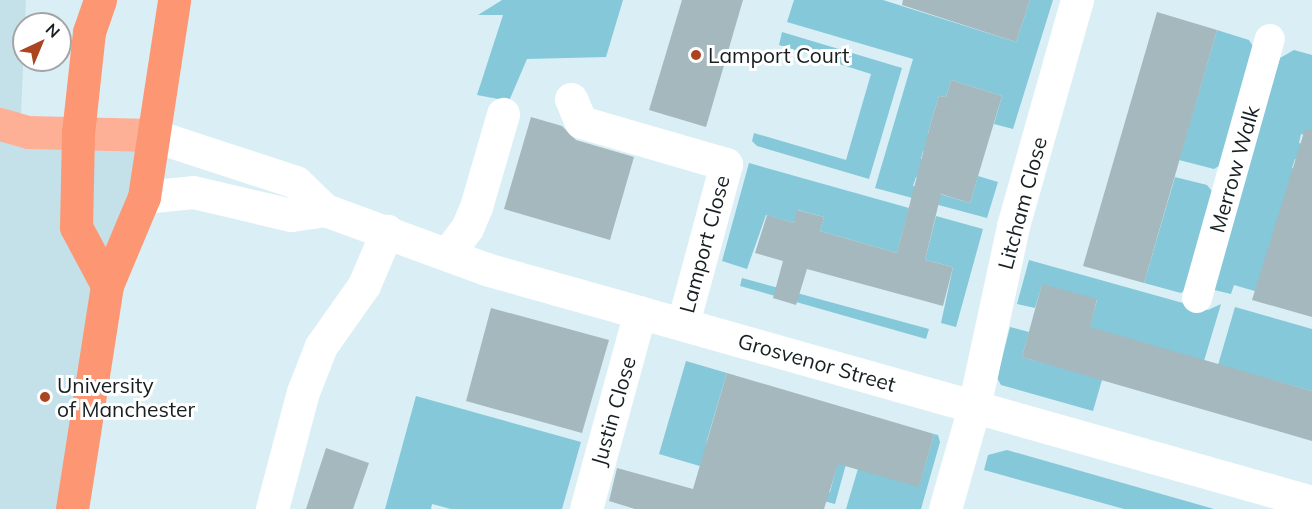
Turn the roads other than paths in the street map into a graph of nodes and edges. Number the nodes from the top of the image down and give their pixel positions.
1 (85, 0) edge
2 (100, 0) edge
3 (174, 0) edge
4 (1077, 0) edge
5 (89, 32) junction
6 (1270, 39) dead end
7 (571, 99) dead end
8 (504, 114) dead end
9 (0, 124) edge
10 (78, 133) junction
11 (152, 135) junction
12 (144, 197) junction
13 (325, 210) junction
14 (387, 231) junction
15 (448, 253) junction
16 (106, 285) junction
17 (1197, 298) dead end
18 (640, 312) junction
19 (683, 324) junction
20 (974, 407) junction
21 (1312, 502) edge
22 (72, 509) edge
23 (272, 509) edge
24 (586, 509) edge
25 (945, 509) edge

1 - 5 highway
2 - 5 highway
3 - 11 highway
4 - 20 street, Litcham Close
5 - 10 highway
6 - 17 street, Merrow Walk
7 - 19 street, Lamport Close
8 - 15 street
9 - 10 main road, Grosvenor Street
10 - 11 main road, Grosvenor Street
10 - 16 highway
11 - 12 highway
11 - 13 street, Grosvenor Street
12 - 13 street, Grosvenor Street
12 - 16 highway
13 - 14 street, Grosvenor Street
14 - 15 street, Grosvenor Street
14 - 23 street
15 - 18 street, Grosvenor Street
16 - 22 highway
18 - 19 street, Grosvenor Street
18 - 24 street, Justin Close
19 - 20 street, Grosvenor Street
20 - 21 street, Grosvenor Street
20 - 25 street, Litcham Close

